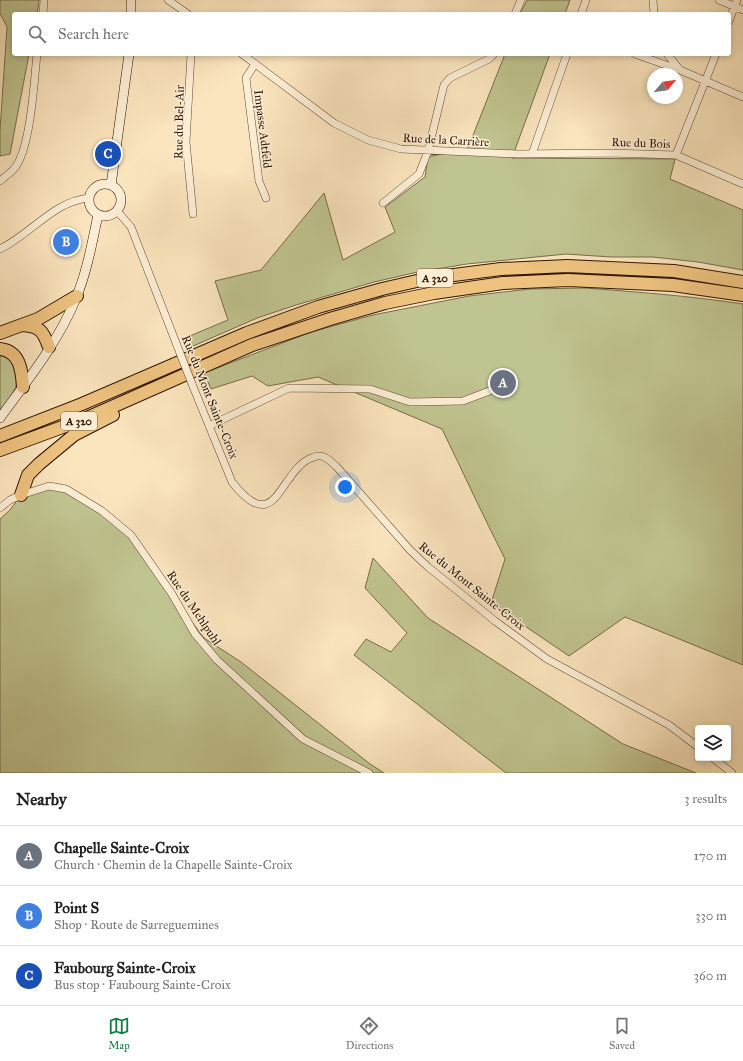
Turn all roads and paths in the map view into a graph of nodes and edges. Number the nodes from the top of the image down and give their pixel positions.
1 (44, 0) edge
2 (131, 0) edge
3 (168, 0) edge
4 (521, 0) edge
5 (586, 0) edge
6 (653, 0) edge
7 (719, 0) edge
8 (736, 3) edge
9 (743, 10) edge
10 (42, 12) edge
11 (131, 12) edge
12 (185, 12) edge
13 (516, 12) edge
14 (582, 12) edge
15 (654, 12) edge
16 (731, 16) edge
17 (37, 56) edge
18 (129, 56) edge
19 (191, 56) edge
20 (245, 56) edge
21 (492, 56) edge
22 (566, 56) edge
23 (641, 56) edge
24 (669, 56) edge
25 (715, 56) edge
26 (255, 64) junction
27 (674, 68) edge
28 (678, 68) edge
29 (683, 71) edge
30 (705, 81) junction
31 (743, 97) edge
32 (428, 151) junction
33 (532, 154) junction
34 (676, 155) junction
35 (0, 181) edge
36 (743, 184) edge
37 (111, 185) junction
38 (89, 198) junction
39 (266, 198) dead end
40 (382, 203) dead end
41 (118, 212) junction
42 (193, 214) dead end
43 (98, 215) junction
44 (0, 249) edge
45 (743, 282) edge
46 (77, 296) junction
47 (743, 296) edge
48 (22, 325) junction
49 (0, 333) edge
50 (50, 347) junction
51 (0, 349) edge
52 (23, 387) junction
53 (156, 388) junction
54 (492, 390) dead end
55 (0, 418) edge
56 (209, 426) junction
57 (2, 434) edge
58 (0, 450) edge
59 (21, 495) junction
60 (0, 508) edge
61 (695, 744) edge
62 (717, 761) edge
63 (368, 773) edge
64 (732, 773) edge

1 - 10 street
2 - 11 main road
3 - 12 street
4 - 13 street
5 - 14 street
6 - 15 street
7 - 8 street
8 - 9 street
8 - 16 street
17 - 35 street
18 - 37 main road
19 - 42 street, Rue du Bel-Air
20 - 26 street, Rue de la Carrière
21 - 32 street
22 - 33 street
23 - 27 street
24 - 28 street
25 - 30 street
26 - 32 street, Rue de la Carrière
26 - 39 street, Impasse Adtfeld
29 - 30 street
30 - 31 street
30 - 34 street
32 - 33 street, Rue de la Carrière
32 - 40 street
33 - 34 street, Rue du Bois
34 - 36 street, Rue du Bois
37 - 38 main road
37 - 41 main road
38 - 43 main road
38 - 44 street
41 - 43 main road
41 - 56 street, Rue du Mont Sainte-Croix, bridge
43 - 46 main road
45 - 57 highway, A 320
46 - 48 highway
46 - 50 main road
47 - 53 highway, A 320
48 - 49 highway
48 - 50 highway
50 - 52 main road
51 - 52 highway
52 - 55 main road
53 - 58 highway, A 320
53 - 59 highway
54 - 56 street
56 - 61 street, Rue du Mont Sainte-Croix
59 - 60 street, Rue du Mehlpuhl
59 - 63 street, Rue du Mehlpuhl
62 - 64 street

